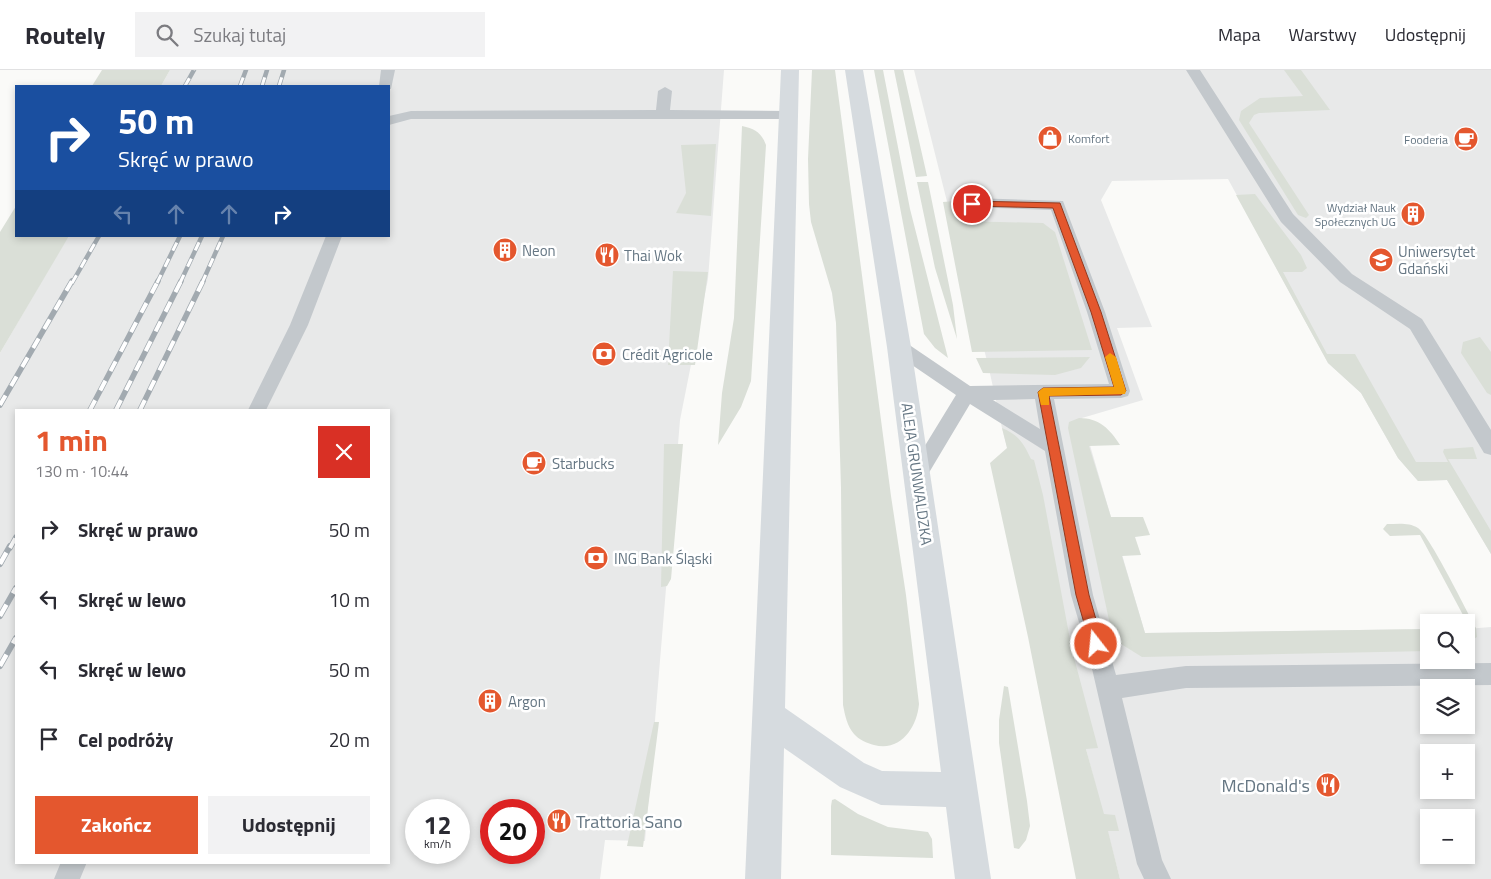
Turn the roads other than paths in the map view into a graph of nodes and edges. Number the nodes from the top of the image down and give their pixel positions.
1 (388, 70) edge
2 (790, 70) edge
3 (854, 70) edge
4 (1193, 70) edge
5 (386, 85) edge
6 (665, 91) dead end
7 (663, 114) junction
8 (789, 115) junction
9 (390, 121) edge
10 (972, 204) dead end
11 (334, 237) edge
12 (899, 347) junction
13 (1043, 392) junction
14 (967, 393) junction
15 (258, 409) edge
16 (1054, 447) junction
17 (1491, 447) edge
18 (917, 475) junction
19 (1491, 674) edge
20 (1108, 688) junction
21 (769, 717) junction
22 (960, 790) junction
23 (73, 864) edge
24 (67, 879) edge
25 (763, 879) edge
26 (973, 879) edge
27 (1158, 879) edge

1 - 5 lane
2 - 8 main road
3 - 12 main road, ALEJA GRUNWALDZKA
4 - 17 lane
6 - 7 lane
7 - 8 lane
7 - 9 lane
8 - 21 main road
10 - 13 lane
11 - 15 lane
12 - 14 lane
12 - 18 main road, ALEJA GRUNWALDZKA
13 - 14 lane
13 - 16 lane
14 - 16 lane
14 - 18 lane
16 - 20 lane
18 - 22 main road, ALEJA GRUNWALDZKA
19 - 20 lane
20 - 27 lane
21 - 22 main road
21 - 25 main road
22 - 26 main road, ALEJA GRUNWALDZKA
23 - 24 lane

